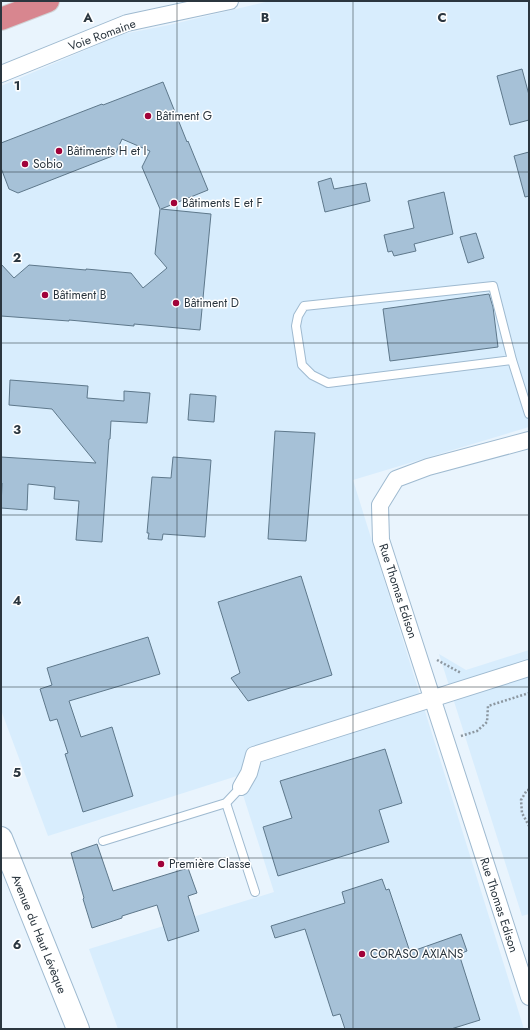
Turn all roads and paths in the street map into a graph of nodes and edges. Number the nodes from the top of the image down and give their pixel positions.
1 (48, 1) edge
2 (230, 1) edge
3 (1, 19) edge
4 (1, 74) edge
5 (512, 360) junction
6 (529, 414) edge
7 (529, 440) edge
8 (416, 648) junction
9 (529, 668) edge
10 (463, 674) dead end
11 (529, 693) edge
12 (432, 699) junction
13 (446, 742) junction
14 (241, 787) joint
15 (529, 790) edge
16 (226, 803) junction
17 (529, 826) edge
18 (1, 838) edge
19 (102, 841) dead end
20 (1, 874) edge
21 (254, 892) dead end
22 (529, 997) edge
23 (63, 1029) edge
24 (78, 1029) edge

1 - 3 highway
2 - 4 street, Voie Romaine
5 - 5 lane
5 - 6 lane
7 - 8 street, Rue Thomas Edison
8 - 10 path
8 - 12 street, Rue Thomas Edison
9 - 12 street
11 - 13 path
12 - 13 street, Rue Thomas Edison
12 - 14 street
13 - 22 street, Rue Thomas Edison
14 - 16 lane
15 - 17 path
16 - 19 lane
16 - 21 lane
18 - 24 main road, Avenue du Haut Lévèque
20 - 23 main road, Avenue du Haut Lévèque

